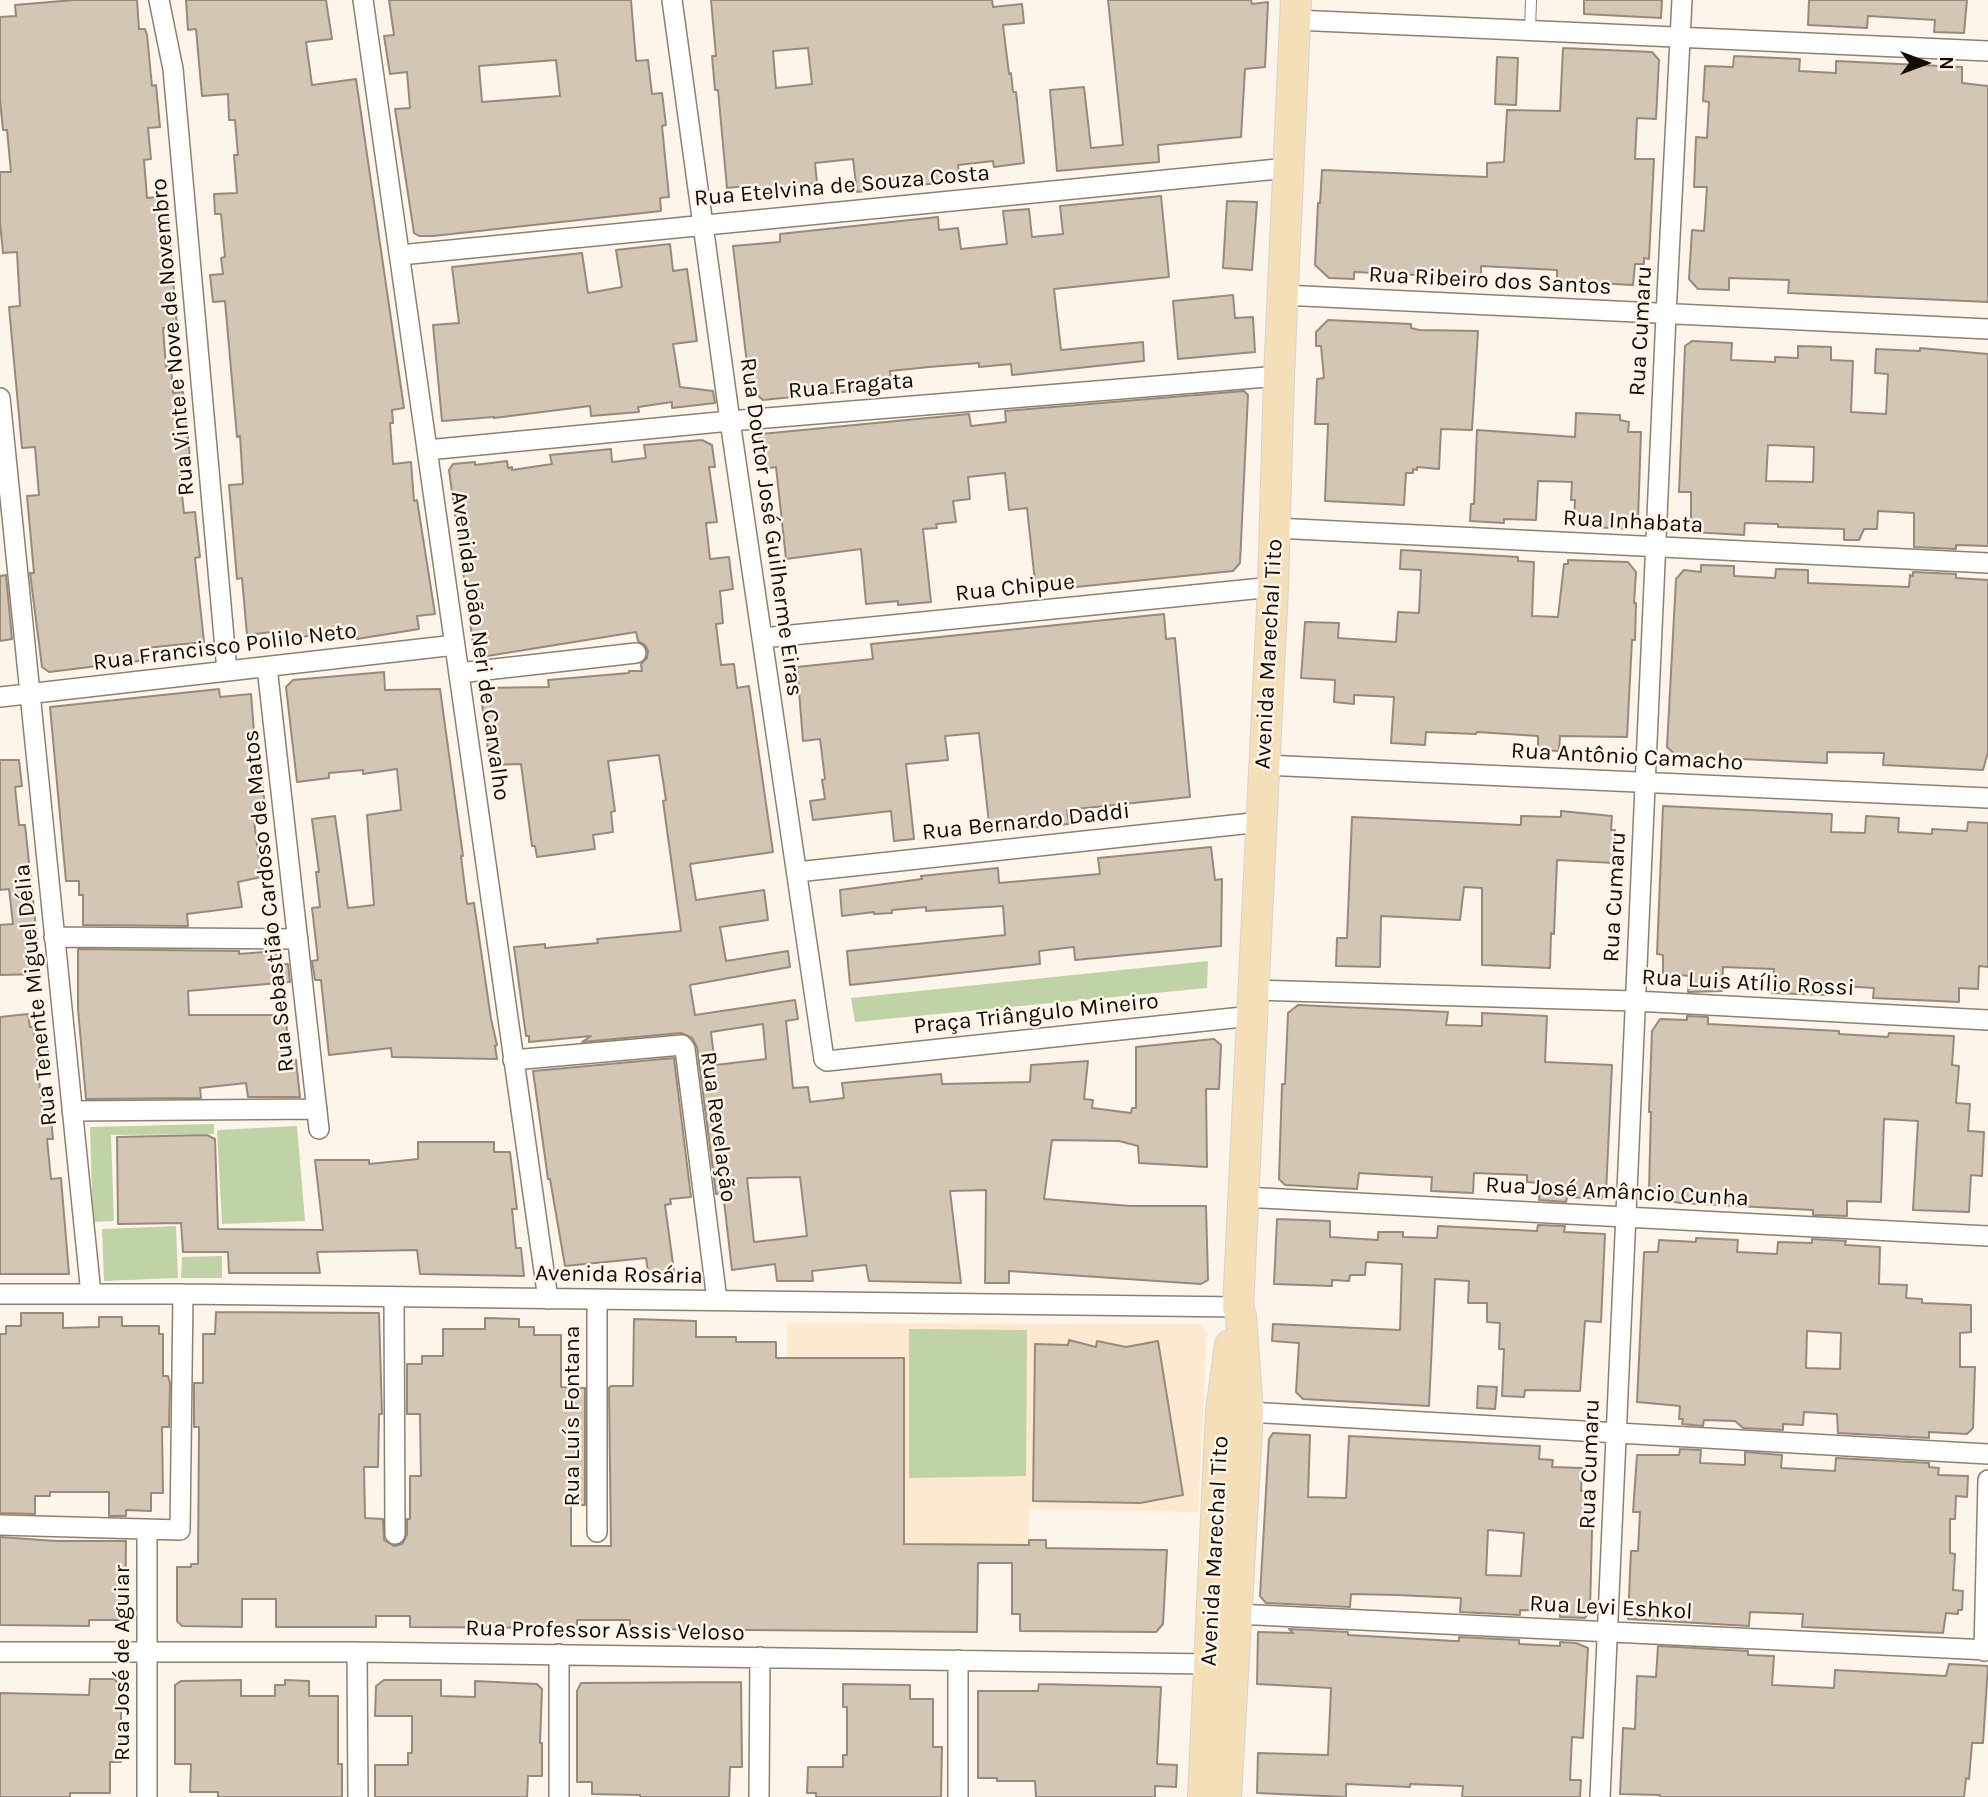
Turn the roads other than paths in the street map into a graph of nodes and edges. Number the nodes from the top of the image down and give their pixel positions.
1 (159, 0) edge
2 (363, 0) edge
3 (672, 0) edge
4 (1531, 0) edge
5 (1682, 0) edge
6 (1295, 10) edge
7 (1530, 31) junction
8 (1679, 37) junction
9 (1988, 51) edge
10 (1288, 168) junction
11 (704, 224) junction
12 (400, 255) junction
13 (1283, 295) junction
14 (1666, 315) junction
15 (1988, 329) edge
16 (1279, 376) junction
17 (0, 398) edge
18 (730, 421) junction
19 (427, 450) junction
20 (3, 467) edge
21 (1275, 528) junction
22 (1656, 547) junction
23 (1988, 563) edge
24 (1273, 587) junction
25 (762, 638) junction
26 (455, 645) junction
27 (636, 653) dead end
28 (267, 667) junction
29 (226, 671) junction
30 (459, 673) junction
31 (30, 694) junction
32 (0, 697) edge
33 (1264, 765) junction
34 (1645, 782) junction
35 (1988, 798) edge
36 (1261, 822) junction
37 (797, 872) junction
38 (54, 937) junction
39 (298, 939) junction
40 (1635, 1001) junction
41 (1253, 1003) junction
42 (1988, 1020) edge
43 (513, 1060) junction
44 (825, 1060) joint
45 (72, 1111) junction
46 (1243, 1197) junction
47 (1625, 1217) junction
48 (1988, 1236) edge
49 (0, 1294) edge
50 (92, 1294) junction
51 (183, 1294) junction
52 (394, 1297) junction
53 (548, 1299) junction
54 (597, 1299) junction
55 (717, 1300) junction
56 (1238, 1307) junction
57 (1248, 1412) junction
58 (1616, 1432) junction
59 (1988, 1454) edge
60 (1988, 1480) edge
61 (0, 1525) edge
62 (147, 1529) junction
63 (597, 1532) dead end
64 (395, 1534) dead end
65 (1237, 1614) junction
66 (1607, 1633) junction
67 (1986, 1651) edge
68 (0, 1652) edge
69 (147, 1652) junction
70 (357, 1652) junction
71 (559, 1654) junction
72 (760, 1657) junction
73 (958, 1660) junction
74 (1209, 1664) junction
75 (1230, 1735) junction
76 (147, 1797) edge
77 (358, 1797) edge
78 (559, 1797) edge
79 (759, 1797) edge
80 (958, 1797) edge
81 (1203, 1797) edge
82 (1226, 1797) edge
83 (1600, 1797) edge

1 - 29 street, Rua Vinte e Nove de Novembro
2 - 12 street, Avenida João Neri de Carvalho
3 - 11 street, Rua Doutor José Guilherme Eiras
4 - 7 lane
5 - 8 street, Rua Cumaru
6 - 7 street
6 - 10 main road, Avenida Marechal Tito
7 - 8 street
8 - 9 street
8 - 14 street, Rua Cumaru
10 - 11 street, Rua Etelvina de Souza Costa
10 - 13 main road, Avenida Marechal Tito
11 - 12 street, Rua Etelvina de Souza Costa
11 - 18 street, Rua Doutor José Guilherme Eiras
12 - 19 street, Avenida João Neri de Carvalho
13 - 14 street, Rua Ribeiro dos Santos
13 - 16 main road, Avenida Marechal Tito
14 - 15 street, Rua Ribeiro dos Santos
14 - 22 street, Rua Cumaru
16 - 18 street, Rua Fragata
16 - 21 main road, Avenida Marechal Tito
17 - 20 street, Rua Tenente Miguel Délia
18 - 19 street, Rua Fragata
18 - 25 street, Rua Doutor José Guilherme Eiras
19 - 26 street, Avenida João Neri de Carvalho
20 - 31 street, Rua Tenente Miguel Délia
21 - 22 street, Rua Inhabata
21 - 24 main road, Avenida Marechal Tito
22 - 23 street, Rua Inhabata
22 - 34 street, Rua Cumaru
24 - 25 street, Rua Chipue
24 - 33 main road, Avenida Marechal Tito
25 - 37 street, Rua Doutor José Guilherme Eiras
26 - 28 street, Rua Francisco Polilo Neto
26 - 30 street, Avenida João Neri de Carvalho
27 - 30 street
28 - 29 street, Rua Francisco Polilo Neto
28 - 39 street, Rua Sebastião Cardoso de Matos
29 - 31 street, Rua Francisco Polilo Neto
30 - 43 street, Avenida João Neri de Carvalho
31 - 32 street, Rua Francisco Polilo Neto
31 - 38 street, Rua Tenente Miguel Délia
33 - 34 street, Rua Antônio Camacho
33 - 36 main road, Avenida Marechal Tito
34 - 35 street, Rua Antônio Camacho
34 - 40 street, Rua Cumaru
36 - 37 street, Rua Bernardo Daddi
36 - 41 main road, Avenida Marechal Tito
37 - 44 street, Rua Doutor José Guilherme Eiras
38 - 39 street
38 - 45 street, Rua Tenente Miguel Délia
39 - 45 street, Rua Sebastião Cardoso de Matos
40 - 41 street, Rua Luis Atílio Rossi
40 - 42 street, Rua Luis Atílio Rossi
40 - 47 street, Rua Cumaru
41 - 44 street, Praça Triângulo Mineiro
41 - 46 main road, Avenida Marechal Tito
43 - 53 street, Avenida João Neri de Carvalho
43 - 55 street, Rua Revelação
45 - 50 street, Rua Tenente Miguel Délia
46 - 47 street, Rua José Amâncio Cunha
46 - 56 main road, Avenida Marechal Tito
47 - 48 street, Rua José Amâncio Cunha
47 - 58 street, Rua Cumaru
49 - 50 street, Avenida Rosária
50 - 51 street, Avenida Rosária
51 - 52 street, Avenida Rosária
51 - 62 street
52 - 53 street, Avenida Rosária
52 - 64 street
53 - 54 street, Avenida Rosária
54 - 55 street, Avenida Rosária
54 - 63 street, Rua Luís Fontana
55 - 56 street, Avenida Rosária
56 - 57 main road
56 - 74 main road, Avenida Marechal Tito
57 - 58 street
57 - 65 main road, Avenida Marechal Tito
58 - 59 street
58 - 66 street, Rua Cumaru
60 - 67 street
61 - 62 street
62 - 69 street, Rua José de Aguiar
65 - 66 street, Rua Levi Eshkol
65 - 75 main road, Avenida Marechal Tito
66 - 67 street, Rua Levi Eshkol
66 - 83 street, Rua Cumaru
68 - 69 street, Rua Professor Assis Veloso
69 - 70 street, Rua Professor Assis Veloso
69 - 76 street, Rua José de Aguiar
70 - 71 street, Rua Professor Assis Veloso
70 - 77 street
71 - 72 street, Rua Professor Assis Veloso
71 - 78 street
72 - 73 street, Rua Professor Assis Veloso
72 - 79 street
73 - 74 street, Rua Professor Assis Veloso
73 - 80 street
74 - 75 main road
74 - 81 main road, Avenida Marechal Tito
75 - 82 main road, Avenida Marechal Tito

